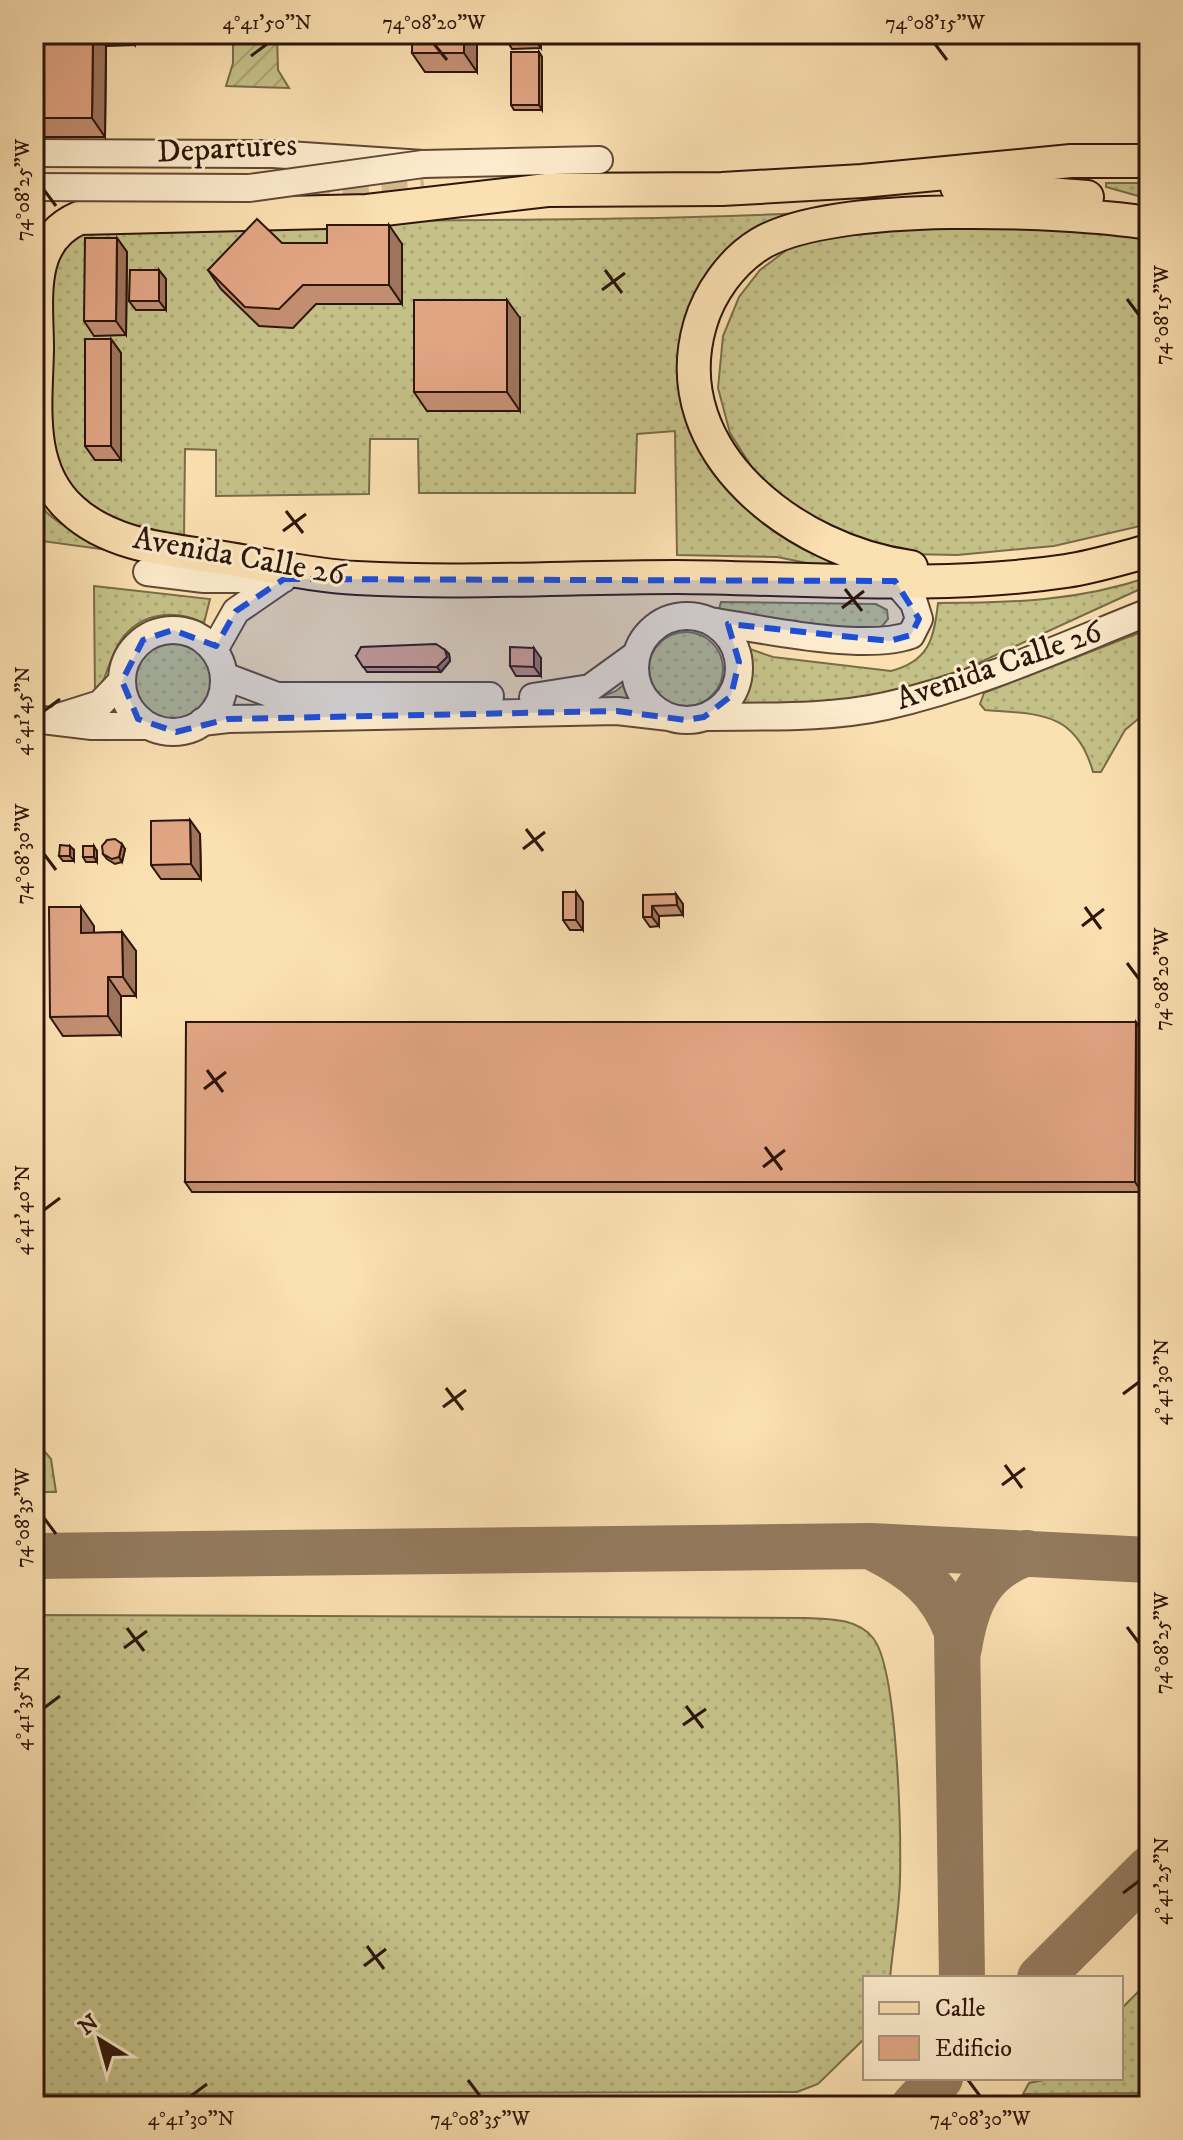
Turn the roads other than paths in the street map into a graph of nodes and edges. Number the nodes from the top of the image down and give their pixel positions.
1 (34, 153) edge
2 (599, 160) dead end
3 (1149, 161) edge
4 (423, 164) junction
5 (862, 181) junction
6 (34, 187) edge
7 (1149, 208) edge
8 (1149, 223) edge
9 (1147, 551) edge
10 (147, 572) dead end
11 (354, 578) junction
12 (988, 578) junction
13 (284, 579) junction
14 (895, 581) junction
15 (1149, 612) edge
16 (710, 621) junction
17 (214, 650) junction
18 (637, 654) junction
19 (224, 676) junction
20 (122, 681) junction
21 (669, 717) junction
22 (704, 717) junction
23 (38, 719) edge
24 (202, 722) junction
25 (149, 726) junction

1 - 4 street, Departures, bridge
2 - 4 street, Departures
3 - 5 main road, Avenida Calle 26
4 - 6 street, Departures, bridge
5 - 7 main road, Avenida Calle 26
5 - 11 main road, Avenida Calle 26
8 - 12 main road
9 - 12 main road, Avenida Calle 26
10 - 13 street
11 - 13 street
11 - 14 main road, Avenida Calle 26
12 - 14 main road, Avenida Calle 26
13 - 17 street, Avenida Calle 26
14 - 16 street, Avenida Calle 26
15 - 22 street, Avenida Calle 26
16 - 18 street
16 - 22 street
17 - 19 street
17 - 20 street
18 - 19 street
18 - 21 street
19 - 24 street
20 - 23 street
20 - 25 street
21 - 22 street
21 - 24 street
23 - 25 street
24 - 25 street

